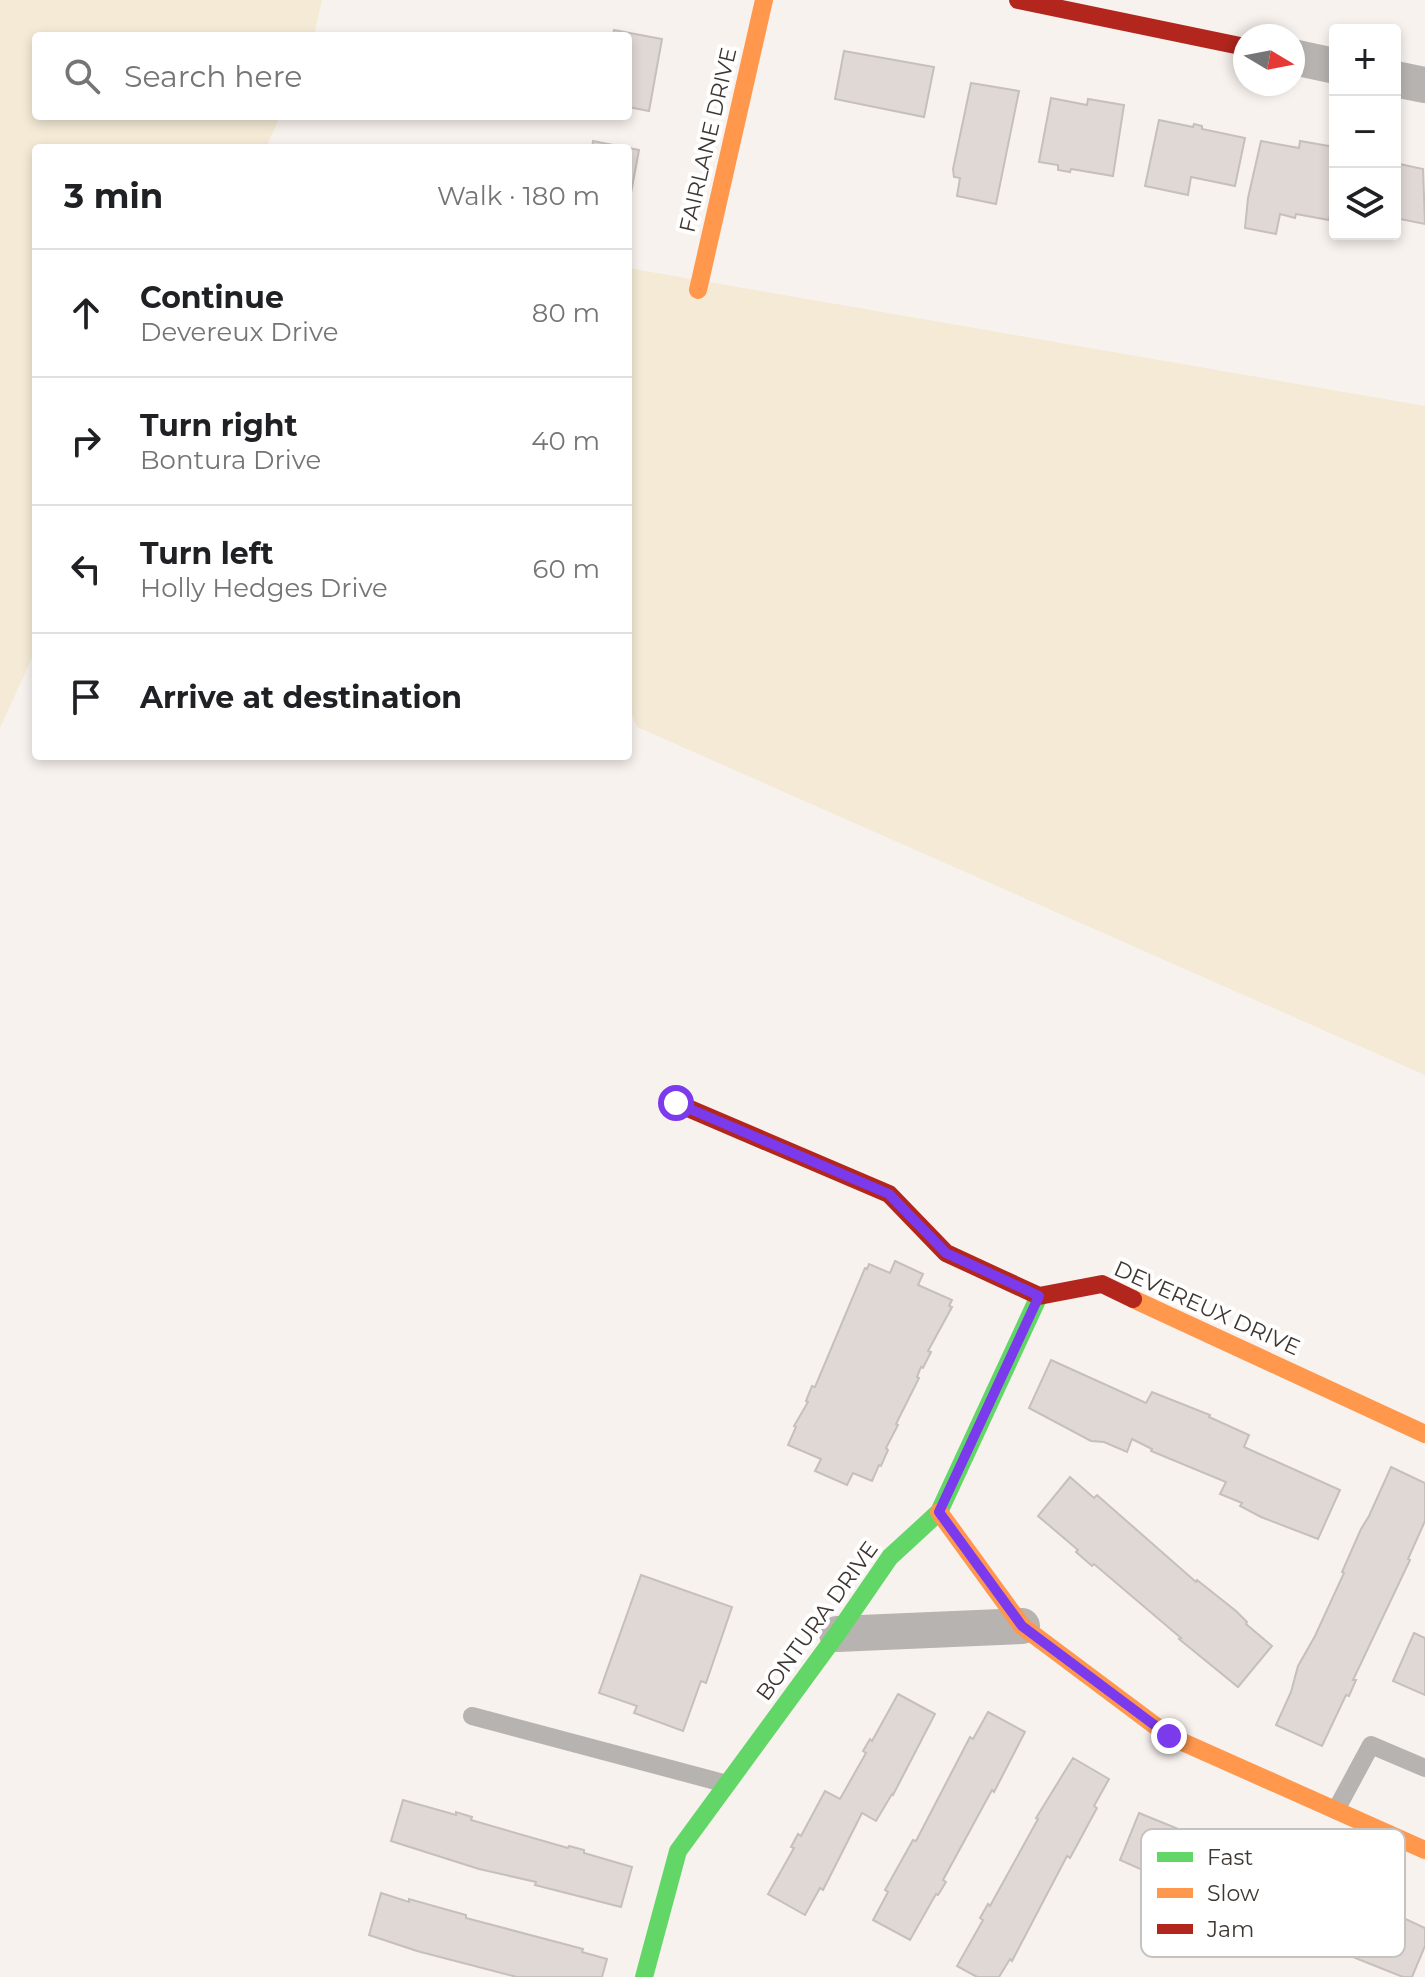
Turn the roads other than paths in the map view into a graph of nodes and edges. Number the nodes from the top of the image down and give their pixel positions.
1 (764, 0) edge
2 (1018, 0) edge
3 (1233, 45) edge
4 (1305, 60) edge
5 (1329, 65) edge
6 (1401, 80) edge
7 (1425, 85) edge
8 (698, 290) dead end
9 (676, 1103) dead end
10 (1039, 1296) junction
11 (1425, 1434) edge
12 (939, 1512) junction
13 (1022, 1626) junction
14 (837, 1634) junction
15 (472, 1716) dead end
16 (1425, 1768) edge
17 (727, 1784) junction
18 (1336, 1810) junction
19 (1378, 1829) edge
20 (1405, 1841) edge
21 (1425, 1850) edge
22 (644, 1977) edge

1 - 8 street, FAIRLANE DRIVE
2 - 3 street
4 - 5 street
6 - 7 street
9 - 10 street
10 - 11 street, DEVEREUX DRIVE
10 - 12 street, BONTURA DRIVE
12 - 13 street
12 - 14 street, BONTURA DRIVE
13 - 14 street
13 - 18 street
14 - 17 street, BONTURA DRIVE
15 - 17 lane
16 - 18 lane
17 - 22 street, BONTURA DRIVE
18 - 19 street
20 - 21 street

